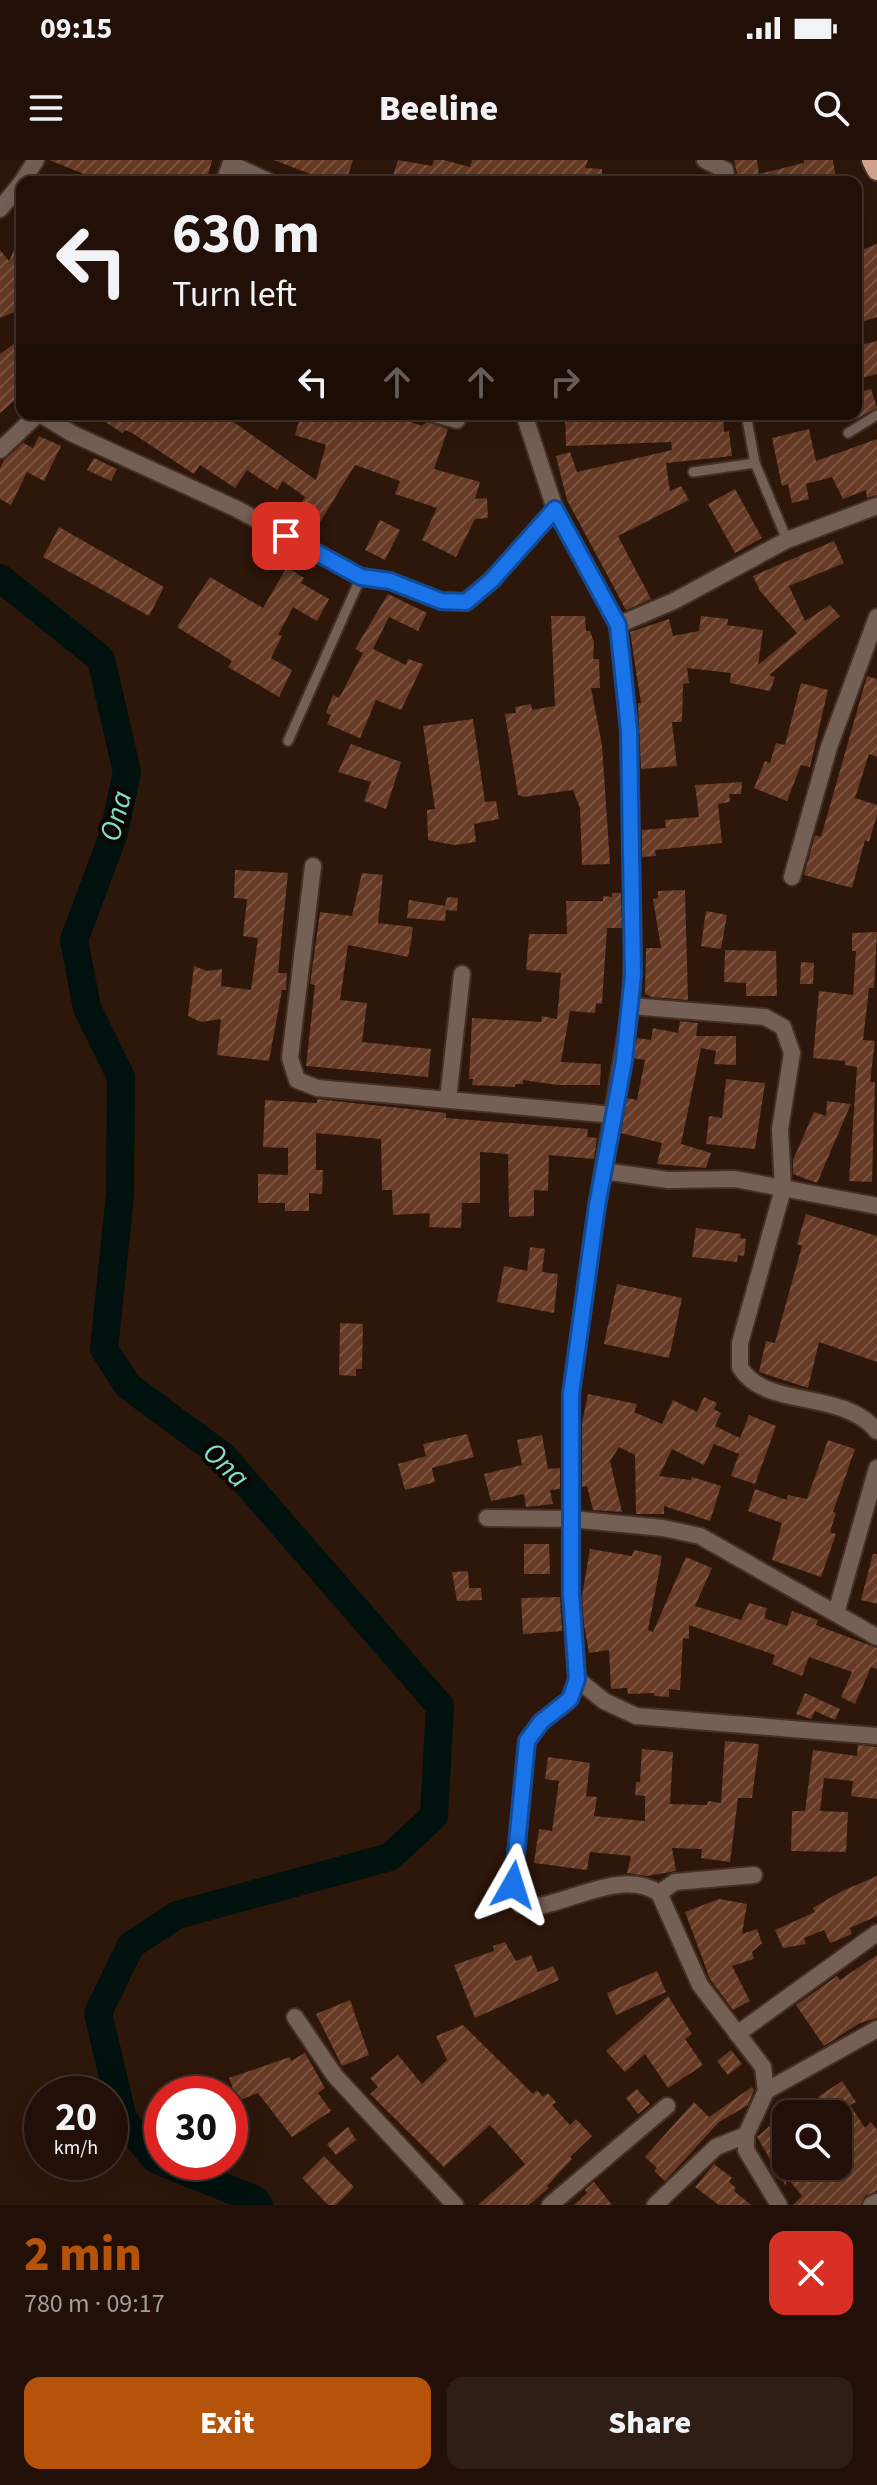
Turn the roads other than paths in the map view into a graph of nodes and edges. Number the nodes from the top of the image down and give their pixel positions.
1 (705, 160) edge
2 (872, 160) edge
3 (232, 162) edge
4 (877, 170) edge
5 (259, 176) edge
6 (726, 176) edge
7 (16, 189) edge
8 (0, 209) edge
9 (877, 415) edge
10 (32, 420) edge
11 (49, 420) edge
12 (526, 420) edge
13 (747, 420) edge
14 (848, 433) dead end
15 (0, 450) edge
16 (755, 463) junction
17 (693, 472) dead end
18 (877, 506) edge
19 (555, 509) junction
20 (787, 540) junction
21 (361, 577) junction
22 (877, 617) edge
23 (618, 625) junction
24 (288, 741) dead end
25 (313, 866) dead end
26 (792, 877) dead end
27 (462, 974) dead end
28 (631, 1006) junction
29 (448, 1099) junction
30 (614, 1115) junction
31 (603, 1171) junction
32 (783, 1189) junction
33 (877, 1206) edge
34 (877, 1431) edge
35 (877, 1468) edge
36 (487, 1518) dead end
37 (571, 1519) junction
38 (836, 1613) junction
39 (877, 1637) edge
40 (577, 1679) junction
41 (877, 1736) edge
42 (754, 1875) dead end
43 (659, 1893) junction
44 (877, 1933) edge
45 (295, 2017) dead end
46 (877, 2029) edge
47 (737, 2034) junction
48 (766, 2091) junction
49 (667, 2106) dead end
50 (746, 2135) junction
51 (877, 2202) edge
52 (455, 2205) edge
53 (550, 2205) edge
54 (655, 2205) edge
55 (779, 2205) edge
56 (871, 2205) edge

1 - 6 street
2 - 4 main road
3 - 5 street
7 - 8 street
9 - 14 lane
10 - 15 street
11 - 21 street
12 - 19 street
13 - 16 lane
16 - 17 lane
16 - 20 lane
18 - 20 street
19 - 21 street
19 - 23 street
20 - 23 street
21 - 24 lane
22 - 26 street
23 - 28 street
25 - 29 street
27 - 29 street
28 - 30 street
28 - 32 street
29 - 30 street
30 - 31 street
31 - 32 street
31 - 37 street
32 - 33 street
32 - 34 street
35 - 38 street
36 - 37 street
37 - 38 street
37 - 40 street
38 - 39 street
40 - 41 street
40 - 43 street
42 - 43 street
43 - 47 street
44 - 47 street
45 - 52 street
46 - 48 street
47 - 48 street
48 - 50 street
49 - 53 street
50 - 54 street
50 - 55 street
51 - 56 street

